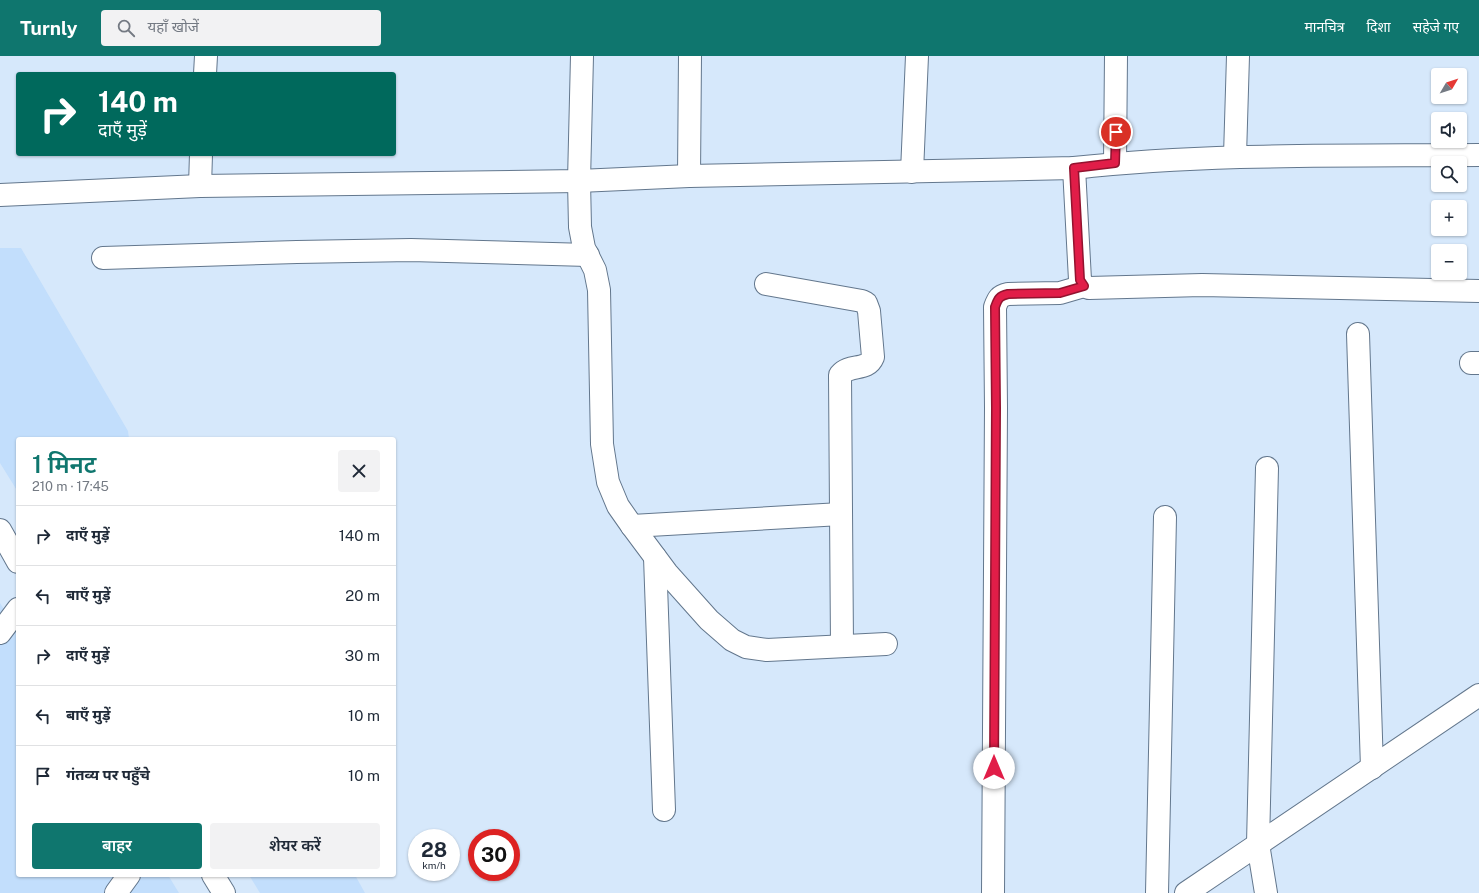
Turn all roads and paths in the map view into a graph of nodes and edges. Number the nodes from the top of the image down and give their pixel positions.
1 (206, 56) edge
2 (582, 56) edge
3 (690, 56) edge
4 (917, 56) edge
5 (1116, 56) edge
6 (1238, 56) edge
7 (205, 72) edge
8 (201, 156) edge
9 (1235, 156) junction
10 (1479, 156) edge
11 (1115, 163) junction
12 (1074, 168) junction
13 (912, 172) junction
14 (689, 176) junction
15 (579, 181) junction
16 (200, 186) junction
17 (0, 195) edge
18 (588, 255) junction
19 (103, 258) dead end
20 (766, 284) dead end
21 (1084, 286) junction
22 (1479, 292) edge
23 (1358, 334) dead end
24 (1267, 468) dead end
25 (841, 514) junction
26 (1165, 517) dead end
27 (632, 526) junction
28 (0, 530) edge
29 (655, 557) junction
30 (16, 558) edge
31 (16, 612) edge
32 (0, 633) edge
33 (886, 644) dead end
34 (842, 646) junction
35 (1479, 695) edge
36 (1372, 768) junction
37 (664, 810) dead end
38 (1258, 844) junction
39 (128, 877) edge
40 (214, 877) edge
41 (116, 893) edge
42 (224, 893) edge
43 (993, 893) edge
44 (1157, 893) edge
45 (1186, 893) edge
46 (1266, 893) edge

1 - 7 street
2 - 15 street
3 - 14 street
4 - 13 street
5 - 11 street
6 - 9 street
8 - 16 street
9 - 10 street
9 - 11 street
11 - 12 street
12 - 13 street
12 - 21 street
13 - 14 street
14 - 15 street
15 - 16 street
15 - 18 street
16 - 17 street
18 - 19 street
18 - 27 street
20 - 25 street
21 - 22 street
21 - 43 street
23 - 36 street
24 - 38 street
25 - 27 street
25 - 34 street
26 - 44 street
27 - 29 street
28 - 30 street
29 - 34 street
29 - 37 street
31 - 32 street
33 - 34 street
35 - 36 street
36 - 38 street
38 - 45 street
38 - 46 street
39 - 41 street
40 - 42 street

